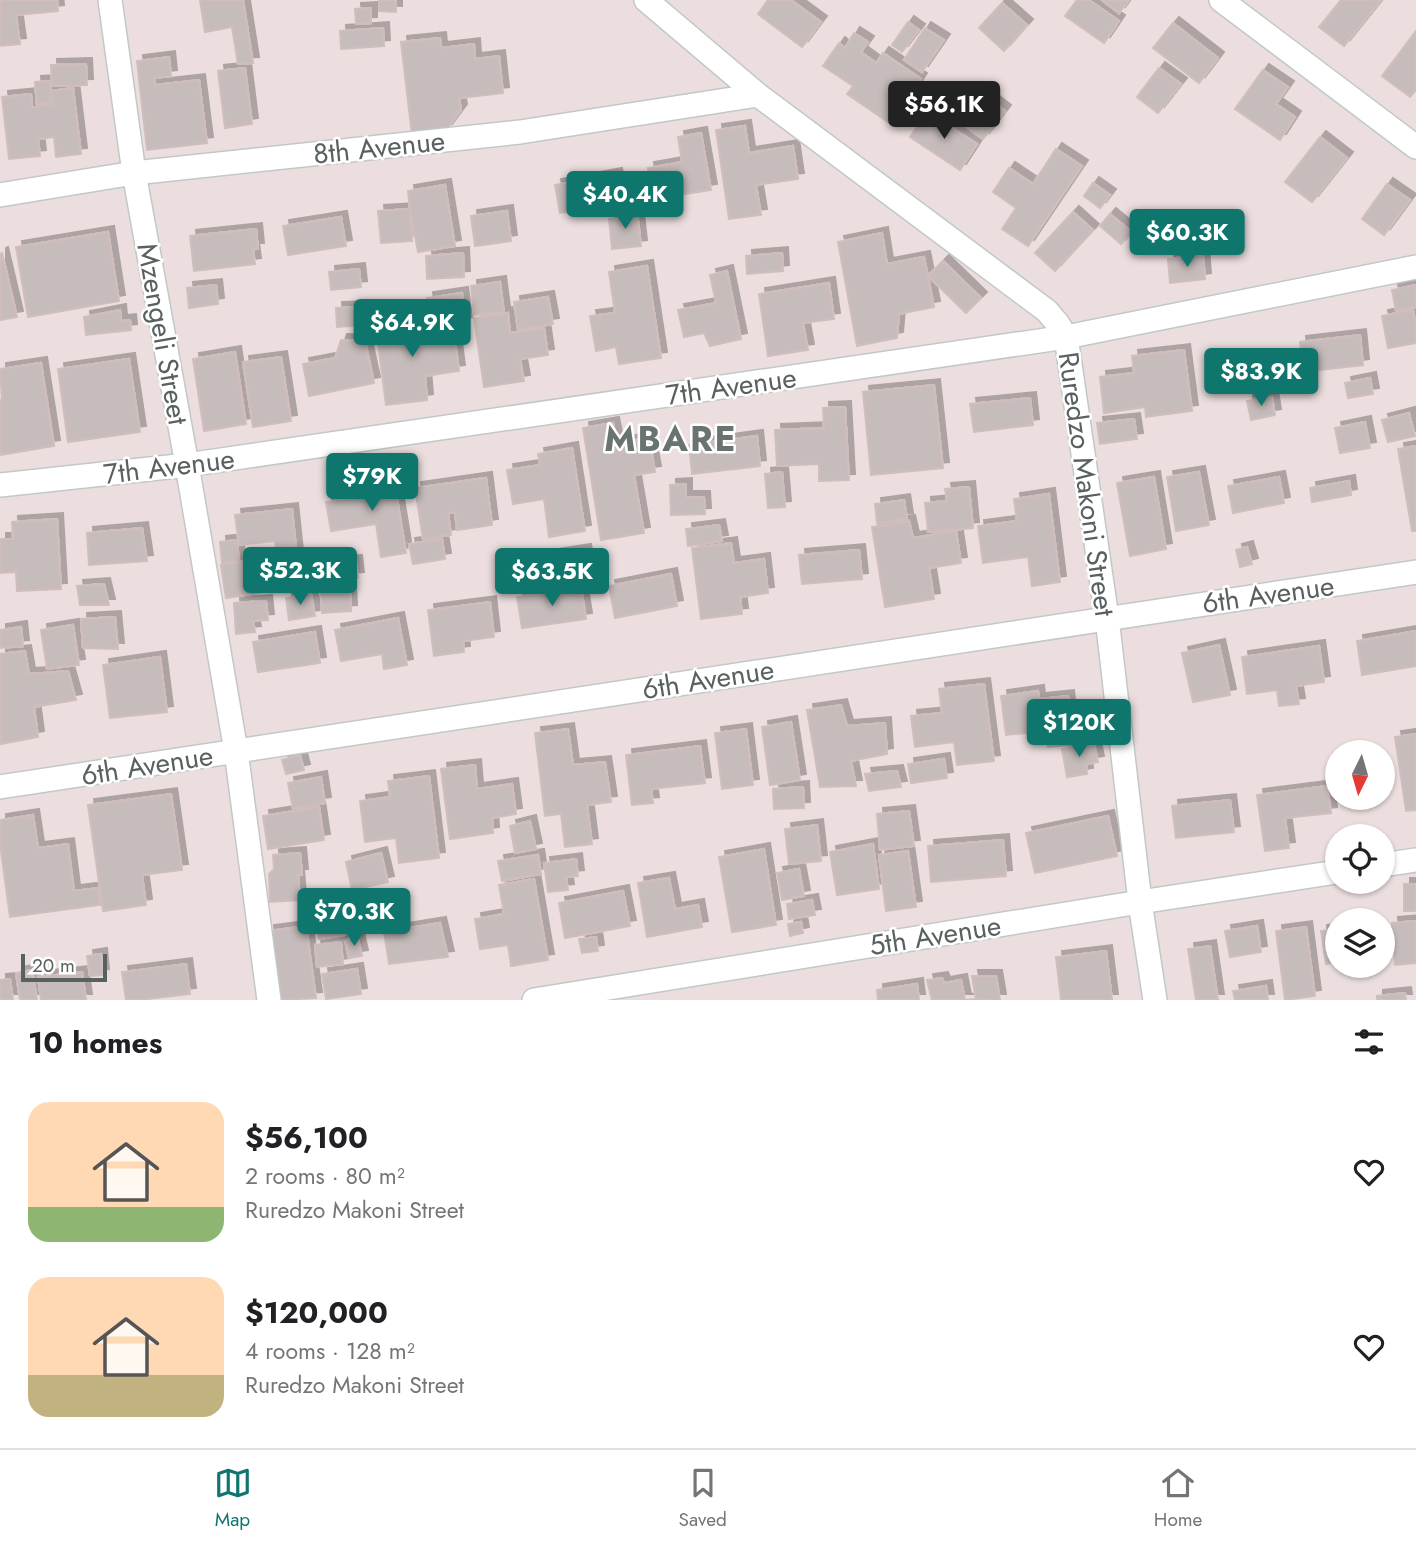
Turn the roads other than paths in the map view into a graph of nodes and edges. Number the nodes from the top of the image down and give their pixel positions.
1 (110, 0) edge
2 (646, 0) edge
3 (1221, 0) edge
4 (758, 95) junction
5 (1416, 147) edge
6 (134, 173) junction
7 (0, 195) edge
8 (1416, 267) edge
9 (1066, 337) junction
10 (187, 465) junction
11 (0, 485) edge
12 (1416, 572) edge
13 (1107, 618) junction
14 (236, 751) junction
15 (0, 788) edge
16 (1416, 860) edge
17 (1395, 863) edge
18 (1325, 874) edge
19 (1140, 902) junction
20 (269, 1000) edge
21 (534, 1000) edge
22 (1156, 1000) edge

1 - 6 street, Mzengeli Street
2 - 4 street, Ruredzo Makoni Street
3 - 5 street
4 - 6 street, 8th Avenue
4 - 9 street, Ruredzo Makoni Street
6 - 7 street, 8th Avenue
6 - 10 street, Mzengeli Street
8 - 9 street, 7th Avenue
9 - 10 street, 7th Avenue
9 - 13 street, Ruredzo Makoni Street
10 - 11 street, 7th Avenue
10 - 14 street, Mzengeli Street
12 - 13 street, 6th Avenue
13 - 14 street, 6th Avenue
13 - 19 street, Ruredzo Makoni Street
14 - 15 street, 6th Avenue
14 - 20 street, Mzengeli Street
16 - 17 street
18 - 19 street, 5th Avenue
19 - 21 street, 5th Avenue
19 - 22 street, Ruredzo Makoni Street

